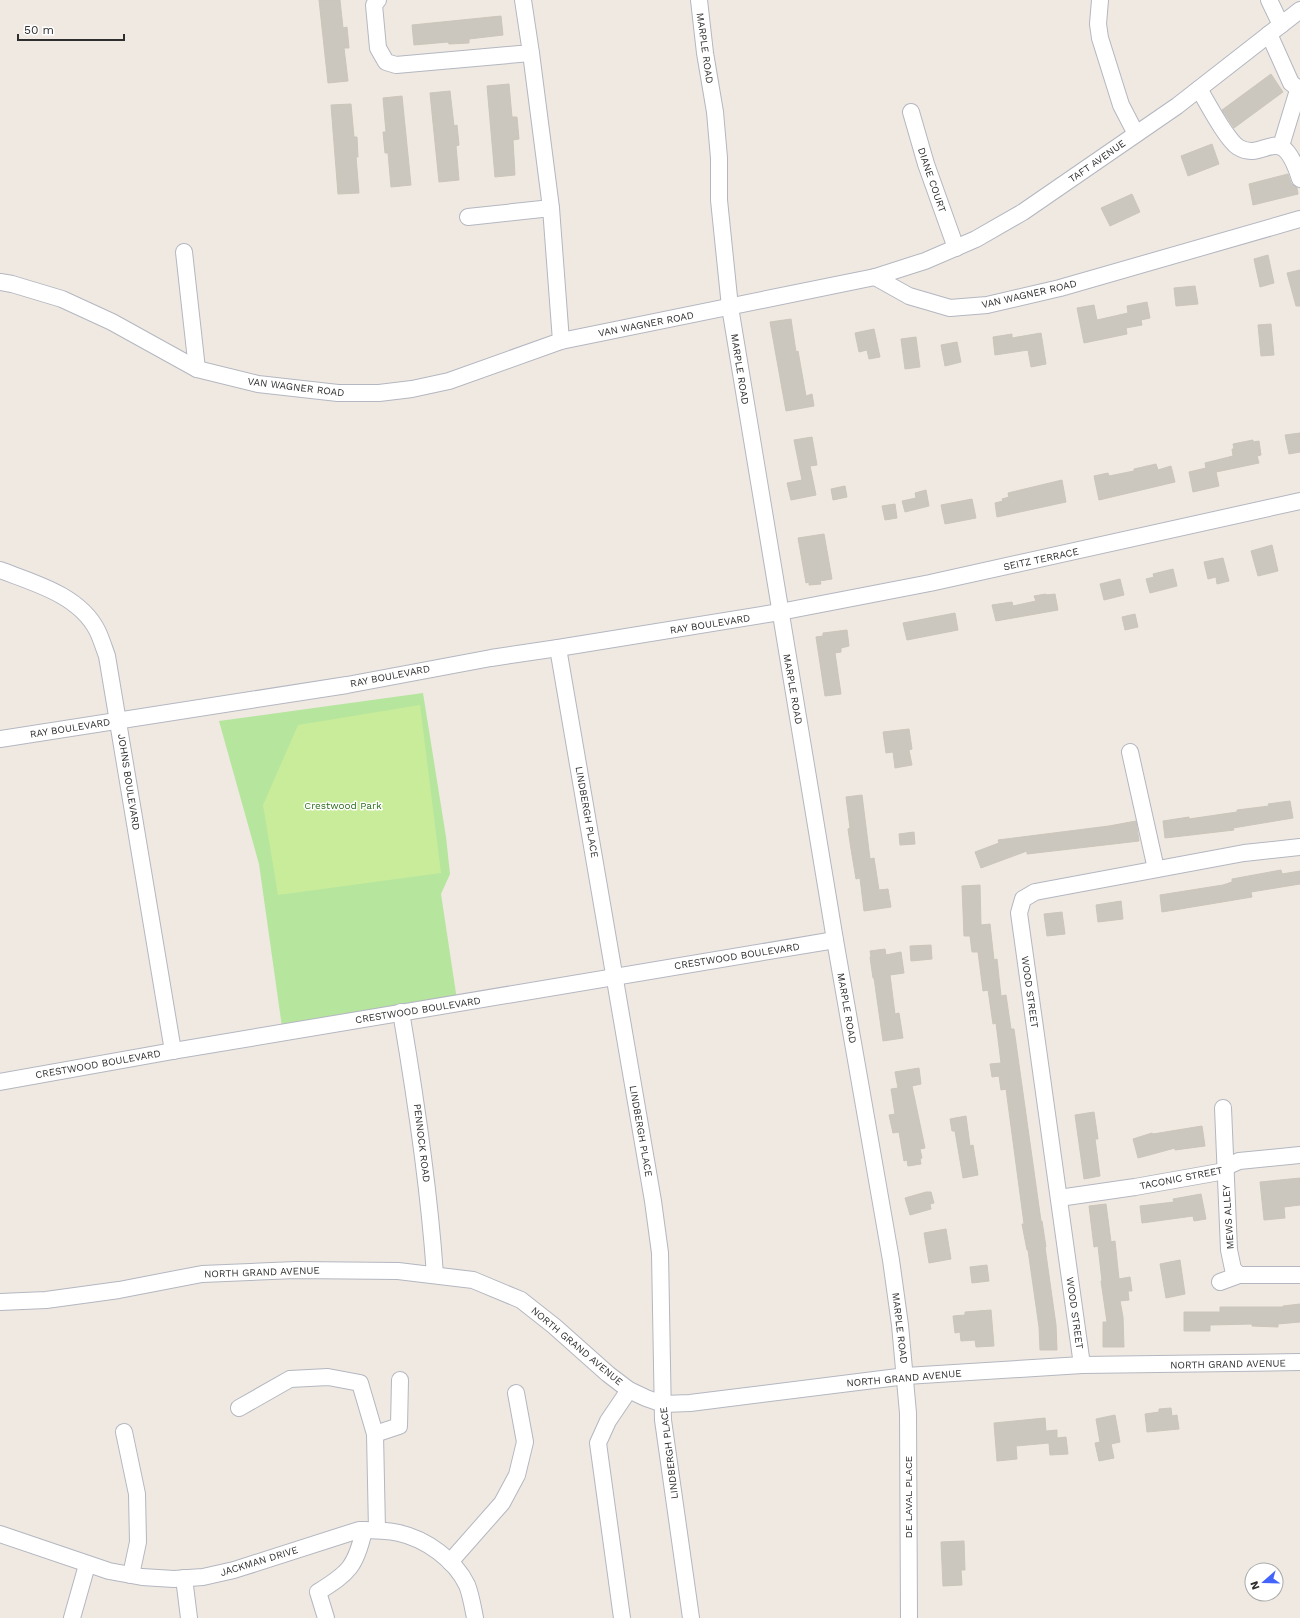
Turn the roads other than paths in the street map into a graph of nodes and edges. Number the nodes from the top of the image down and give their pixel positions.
1 (378, 0) edge
2 (523, 0) edge
3 (699, 0) edge
4 (1100, 0) edge
5 (1269, 0) edge
6 (1300, 10) edge
7 (1275, 29) junction
8 (531, 53) junction
9 (1199, 89) junction
10 (1299, 90) edge
11 (911, 112) dead end
12 (1136, 134) junction
13 (1281, 146) junction
14 (1300, 179) edge
15 (551, 208) junction
16 (468, 217) dead end
17 (1300, 219) edge
18 (956, 248) junction
19 (184, 252) dead end
20 (874, 277) junction
21 (0, 282) edge
22 (730, 307) junction
23 (562, 341) junction
24 (197, 369) junction
25 (1300, 501) edge
26 (0, 570) edge
27 (780, 612) junction
28 (558, 648) junction
29 (118, 720) junction
30 (0, 739) edge
31 (1130, 752) dead end
32 (1300, 847) edge
33 (1156, 869) junction
34 (835, 940) junction
35 (615, 977) junction
36 (401, 1012) junction
37 (173, 1051) junction
38 (0, 1082) edge
39 (1223, 1108) dead end
40 (1300, 1155) edge
41 (1225, 1171) junction
42 (1059, 1198) junction
43 (435, 1275) junction
44 (1239, 1275) junction
45 (1300, 1275) edge
46 (1220, 1282) dead end
47 (0, 1302) edge
48 (1300, 1362) edge
49 (1082, 1365) junction
50 (906, 1376) junction
51 (400, 1380) dead end
52 (629, 1390) junction
53 (516, 1393) dead end
54 (663, 1404) junction
55 (239, 1408) dead end
56 (124, 1432) dead end
57 (375, 1434) junction
58 (371, 1530) junction
59 (0, 1534) edge
60 (450, 1562) junction
61 (88, 1564) junction
62 (131, 1575) junction
63 (184, 1578) junction
64 (72, 1618) edge
65 (189, 1618) edge
66 (326, 1618) edge
67 (475, 1618) edge
68 (622, 1618) edge
69 (691, 1618) edge
70 (909, 1618) edge

1 - 8 street
2 - 8 street
3 - 22 street, MARPLE ROAD
4 - 12 street
5 - 7 street
6 - 7 street, TAFT AVENUE
7 - 9 street, TAFT AVENUE
7 - 10 street
8 - 15 street
9 - 12 street, TAFT AVENUE
9 - 13 street
10 - 13 street
11 - 18 street, DIANE COURT
12 - 18 street, TAFT AVENUE
13 - 14 street
15 - 16 street
15 - 23 street
17 - 20 street, VAN WAGNER ROAD
18 - 20 street, TAFT AVENUE
19 - 24 street
20 - 22 street, VAN WAGNER ROAD
21 - 24 street, VAN WAGNER ROAD
22 - 23 street, VAN WAGNER ROAD
22 - 27 street, MARPLE ROAD
23 - 24 street, VAN WAGNER ROAD
25 - 27 street, SEITZ TERRACE
26 - 29 street, JOHNS BOULEVARD
27 - 28 street, RAY BOULEVARD
27 - 34 street, MARPLE ROAD
28 - 29 street, RAY BOULEVARD
28 - 35 street, LINDBERGH PLACE
29 - 30 street, RAY BOULEVARD
29 - 37 street, JOHNS BOULEVARD
31 - 33 street
32 - 33 street, WOOD STREET
33 - 42 street, WOOD STREET
34 - 35 street, CRESTWOOD BOULEVARD
34 - 50 street, MARPLE ROAD
35 - 36 street, CRESTWOOD BOULEVARD
35 - 54 street, LINDBERGH PLACE
36 - 37 street, CRESTWOOD BOULEVARD
36 - 43 street, PENNOCK ROAD
37 - 38 street, CRESTWOOD BOULEVARD
39 - 41 street, MEWS ALLEY
40 - 41 street, TACONIC STREET
41 - 42 street, TACONIC STREET
41 - 44 street, MEWS ALLEY
42 - 49 street, WOOD STREET
43 - 47 street, NORTH GRAND AVENUE
43 - 52 street, NORTH GRAND AVENUE
44 - 45 street
44 - 46 street
48 - 49 street, NORTH GRAND AVENUE
49 - 50 street, NORTH GRAND AVENUE
50 - 54 street, NORTH GRAND AVENUE
50 - 70 street, DE LAVAL PLACE
51 - 57 street
52 - 54 street, NORTH GRAND AVENUE
52 - 68 street
53 - 60 street
54 - 69 street, LINDBERGH PLACE
55 - 57 street
56 - 62 street
57 - 58 street
58 - 60 street, JACKMAN DRIVE
58 - 63 street, JACKMAN DRIVE
58 - 66 street
59 - 61 street, JACKMAN DRIVE
60 - 67 street, JACKMAN DRIVE
61 - 62 street, JACKMAN DRIVE
61 - 64 street
62 - 63 street, JACKMAN DRIVE
63 - 65 street

